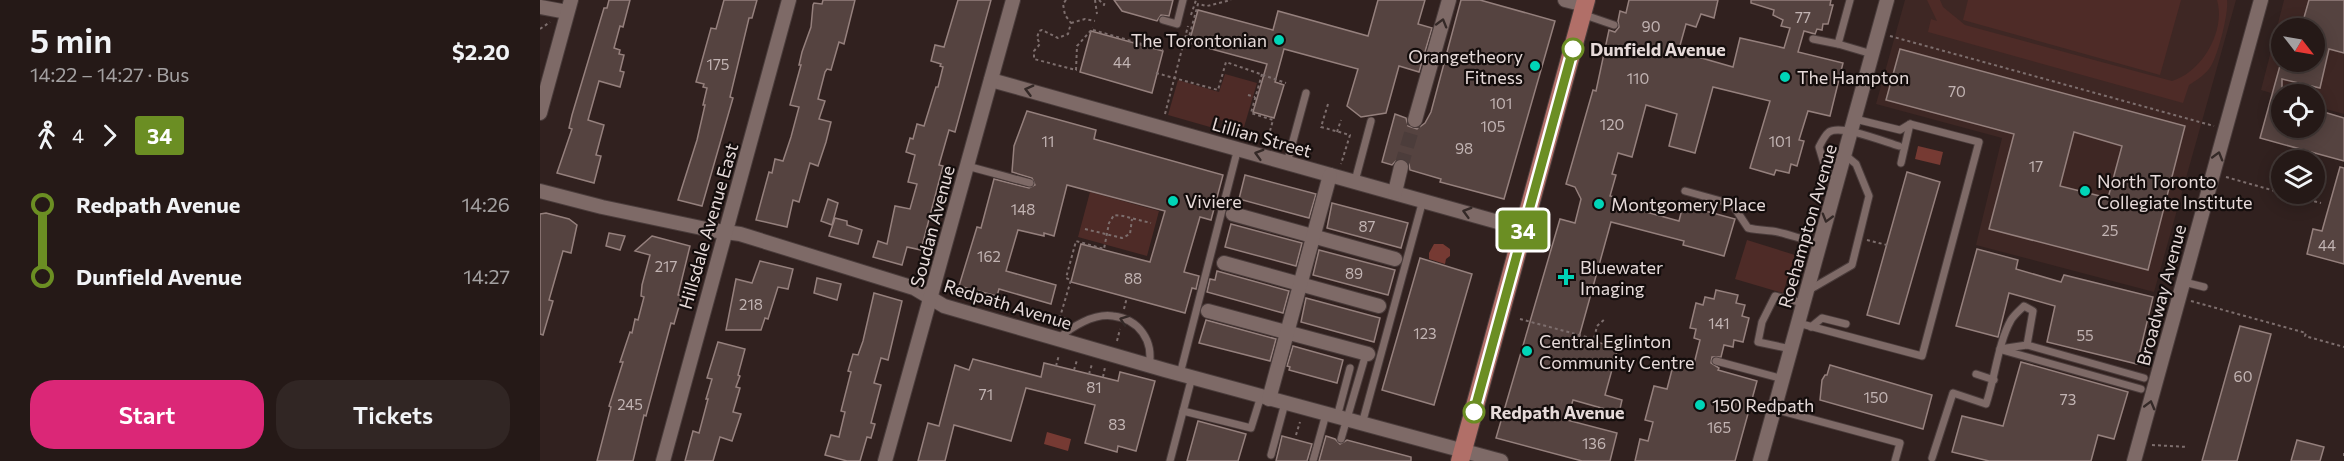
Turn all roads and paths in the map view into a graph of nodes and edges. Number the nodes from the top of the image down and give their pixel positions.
1 (789, 0) edge
2 (1013, 0) edge
3 (1066, 0) edge
4 (1097, 0) edge
5 (1105, 0) edge
6 (1183, 0) edge
7 (1196, 0) edge
8 (1231, 0) edge
9 (1449, 0) edge
10 (1566, 0) edge
11 (1850, 0) edge
12 (1887, 0) edge
13 (2261, 0) edge
14 (569, 6) edge
15 (1584, 6) edge
16 (540, 7) edge
17 (1097, 14) dead end
18 (1162, 20) dead end
19 (1095, 21) dead end
20 (550, 22) dead end
21 (1071, 23) junction
22 (1614, 25) dead end
23 (540, 29) edge
24 (1185, 36) junction
25 (1888, 36) dead end
26 (1813, 39) dead end
27 (1838, 44) junction
28 (1163, 50) dead end
29 (1873, 54) junction
30 (1156, 73) dead end
31 (1262, 75) junction
32 (1174, 78) junction
33 (991, 80) junction
34 (1286, 83) dead end
35 (1306, 93) dead end
36 (1248, 95) dead end
37 (1256, 97) junction
38 (1328, 104) dead end
39 (540, 113) edge
40 (1165, 116) dead end
41 (1341, 120) dead end
42 (1415, 120) tunnel mouth
43 (1371, 121) dead end
44 (1910, 123) junction
45 (1853, 125) junction
46 (2214, 126) dead end
47 (1337, 132) junction
48 (1266, 145) dead end
49 (1899, 146) dead end
50 (1238, 148) junction
51 (1845, 155) junction
52 (1287, 163) junction
53 (1901, 163) dead end
54 (1341, 165) dead end
55 (967, 166) junction
56 (1401, 167) tunnel mouth
57 (1330, 174) junction
58 (2222, 176) dead end
59 (1354, 181) junction
60 (1029, 183) dead end
61 (1836, 186) junction
62 (2271, 190) edge
63 (540, 191) edge
64 (1685, 191) dead end
65 (1395, 192) junction
66 (1423, 200) junction
67 (1233, 214) dead end
68 (1132, 219) junction
69 (1151, 224) dead end
70 (1085, 229) dead end
71 (1523, 229) junction
72 (725, 233) junction
73 (1108, 234) junction
74 (1313, 237) junction
75 (1859, 237) junction
76 (1820, 243) junction
77 (1887, 245) dead end
78 (1395, 259) dead end
79 (1224, 262) dead end
80 (2184, 282) junction
81 (1300, 283) junction
82 (2204, 287) dead end
83 (1805, 297) junction
84 (930, 299) junction
85 (2028, 299) dead end
86 (2189, 300) dead end
87 (1379, 306) dead end
88 (2024, 306) junction
89 (1208, 311) dead end
90 (1520, 319) dead end
91 (1605, 319) dead end
92 (1082, 323) junction
93 (1846, 324) dead end
94 (1804, 325) junction
95 (1287, 332) junction
96 (1059, 344) junction
97 (2027, 345) junction
98 (2344, 347) edge
99 (2000, 349) junction
100 (1791, 350) junction
101 (1079, 354) dead end
102 (1366, 355) joint
103 (1093, 358) dead end
104 (1716, 361) dead end
105 (1107, 362) dead end
106 (1056, 366) dead end
107 (1149, 366) junction
108 (1350, 368) dead end
109 (1074, 370) dead end
110 (1089, 374) dead end
111 (1976, 374) dead end
112 (1186, 376) junction
113 (1103, 377) dead end
114 (2144, 378) dead end
115 (1783, 379) junction
116 (1994, 380) junction
117 (2141, 389) dead end
118 (1265, 397) junction
119 (1285, 403) junction
120 (1774, 409) junction
121 (1183, 411) junction
122 (1301, 416) dead end
123 (1336, 417) junction
124 (1362, 424) junction
125 (1296, 435) dead end
126 (1341, 439) dead end
127 (2149, 444) dead end
128 (2188, 447) dead end
129 (1270, 455) dead end
130 (1462, 456) edge
131 (1932, 459) dead end
132 (663, 461) edge
133 (885, 461) edge
134 (1170, 461) edge
135 (1313, 461) edge
136 (1501, 461) edge
137 (1760, 461) edge
138 (1895, 461) edge
139 (2134, 461) edge

1 - 72 street, Hillsdale Avenue East
2 - 33 street, Soudan Avenue
3 - 21 path
4 - 5 path
4 - 17 path
6 - 18 lane
7 - 24 path
8 - 24 path
42 -> 9 street
10 - 15 street
11 - 27 lane
12 - 29 street, Roehampton Avenue
80 -> 13 street, Broadway Avenue
14 - 16 street
14 - 39 street
15 - 22 lane
15 - 71 main road
19 - 21 path
20 - 23 path
21 - 28 path
24 - 32 path
25 - 46 path
26 - 27 lane
27 - 29 lane
29 - 45 street, Roehampton Avenue
30 - 32 path
31 - 32 path
31 - 34 path
31 - 37 path
32 - 40 path
50 -> 33 street, Lillian Street
33 - 55 street, Soudan Avenue
35 - 52 lane
36 - 37 path
37 - 48 path
38 - 47 path
41 - 47 path
43 - 59 lane
44 - 45 lane
44 - 53 lane
44 - 94 lane
45 - 49 lane
45 - 51 street, Roehampton Avenue
45 - 61 lane
47 - 54 path
52 -> 50 street, Lillian Street
50 - 112 lane
51 - 61 street, Roehampton Avenue
51 - 75 lane
52 - 57 street, Lillian Street
55 - 60 lane
55 - 84 street, Soudan Avenue
56 - 65 street
57 - 59 street, Lillian Street
57 - 74 street
58 - 62 path
59 - 65 street, Lillian Street
61 -> 76 street, Roehampton Avenue
63 - 72 street, Redpath Avenue
64 - 76 lane
65 - 66 street, Lillian Street
71 -> 66 street, Lillian Street
66 - 124 lane
67 - 74 street
68 - 69 path
68 - 73 path
68 - 73 path
70 - 73 path
71 - 130 main road
72 - 84 street, Redpath Avenue
72 - 132 street, Hillsdale Avenue East
73 - 92 path
74 - 78 street
74 - 81 street
75 - 77 path
75 - 83 lane
76 - 83 street, Roehampton Avenue
79 - 81 street
80 - 82 lane
139 -> 80 street, Broadway Avenue
81 - 87 street
81 - 95 street
83 - 94 street, Roehampton Avenue
83 - 100 lane
84 - 96 street, Redpath Avenue
84 - 133 street, Soudan Avenue
85 - 88 lane
86 - 98 path
88 - 97 lane
88 - 99 lane
89 - 95 street
90 - 91 path
92 - 96 lane
107 -> 92 lane
93 - 94 lane
94 - 100 street, Roehampton Avenue
95 - 102 street
95 - 118 street
96 - 106 path
96 - 107 street, Redpath Avenue
97 - 99 lane
97 - 114 lane
99 - 116 lane
99 - 117 lane
100 - 115 street, Roehampton Avenue
101 - 109 path
102 - 123 lane
103 - 110 path
104 - 115 lane
105 - 113 path
107 - 112 street, Redpath Avenue
108 - 123 lane
111 - 116 lane
112 - 118 street, Redpath Avenue
112 - 121 lane
115 - 120 street, Roehampton Avenue
116 - 131 lane
118 - 119 street, Redpath Avenue
118 - 121 lane
119 - 123 street, Redpath Avenue
119 - 129 lane
120 - 137 street, Roehampton Avenue
120 - 138 lane
121 - 134 lane
122 - 125 path
123 - 124 street, Redpath Avenue
123 - 126 lane
123 - 135 lane
124 - 130 street, Redpath Avenue
127 - 128 path
130 - 136 street, Redpath Avenue

